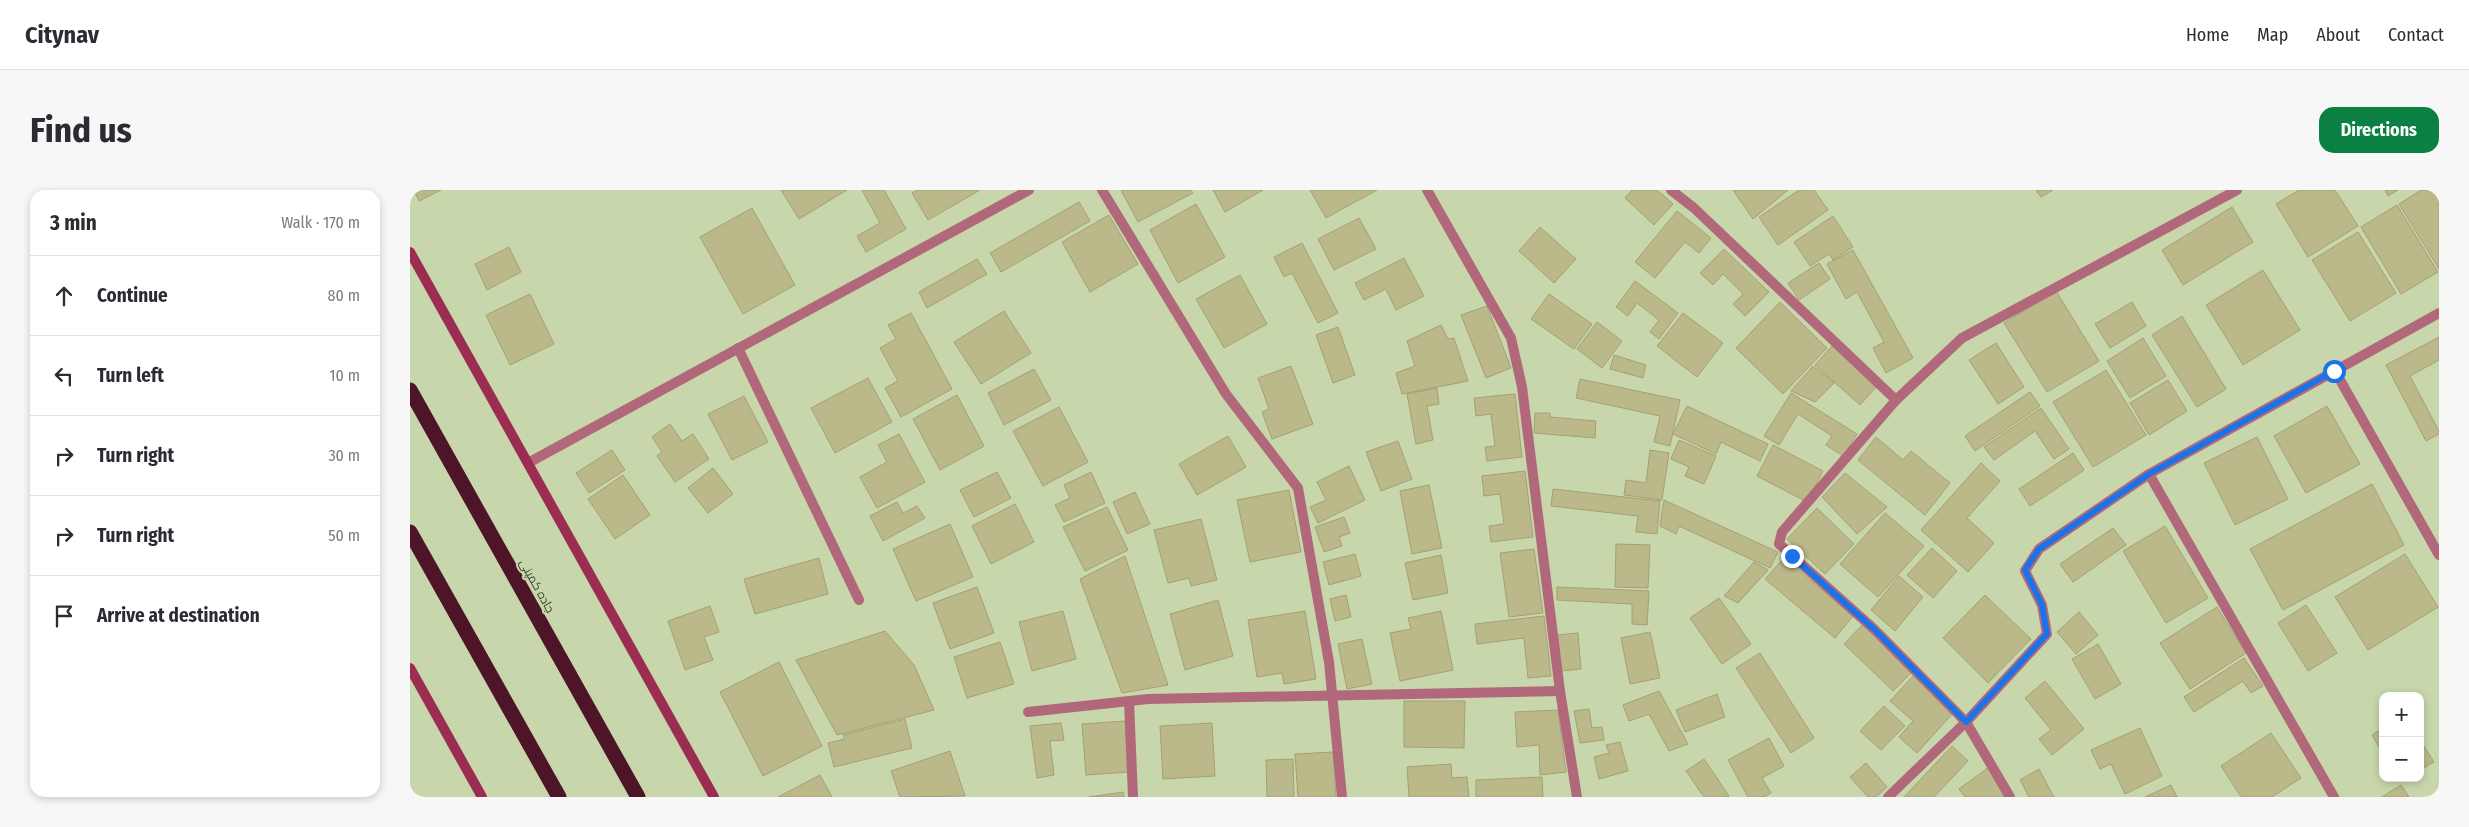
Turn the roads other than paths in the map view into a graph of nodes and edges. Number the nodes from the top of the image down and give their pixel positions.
1 (1029, 190) edge
2 (1102, 190) edge
3 (1427, 190) edge
4 (1671, 190) edge
5 (2237, 190) edge
6 (410, 252) edge
7 (2439, 313) edge
8 (738, 348) junction
9 (2334, 371) junction
10 (410, 390) edge
11 (1896, 400) junction
12 (528, 463) junction
13 (2149, 474) junction
14 (410, 532) edge
15 (2439, 555) edge
16 (859, 600) dead end
17 (410, 668) edge
18 (1560, 691) junction
19 (1332, 696) junction
20 (1130, 700) junction
21 (1028, 712) dead end
22 (1966, 722) junction
23 (482, 797) edge
24 (558, 797) edge
25 (638, 797) edge
26 (714, 797) edge
27 (1133, 797) edge
28 (1342, 797) edge
29 (1576, 797) edge
30 (1888, 797) edge
31 (2010, 797) edge
32 (2334, 797) edge

1 - 8 street
2 - 19 street
3 - 18 street
4 - 11 street
5 - 11 street
6 - 12 street
7 - 9 street
8 - 12 street
8 - 16 street
9 - 13 street
9 - 15 street
10 - 25 highway, جاده کمپنی
11 - 22 street
12 - 26 street
13 - 22 street
13 - 32 street
14 - 24 highway
17 - 23 street
18 - 19 street
18 - 29 street
19 - 20 street
19 - 28 street
20 - 21 street
20 - 27 street
22 - 30 street
22 - 31 street

